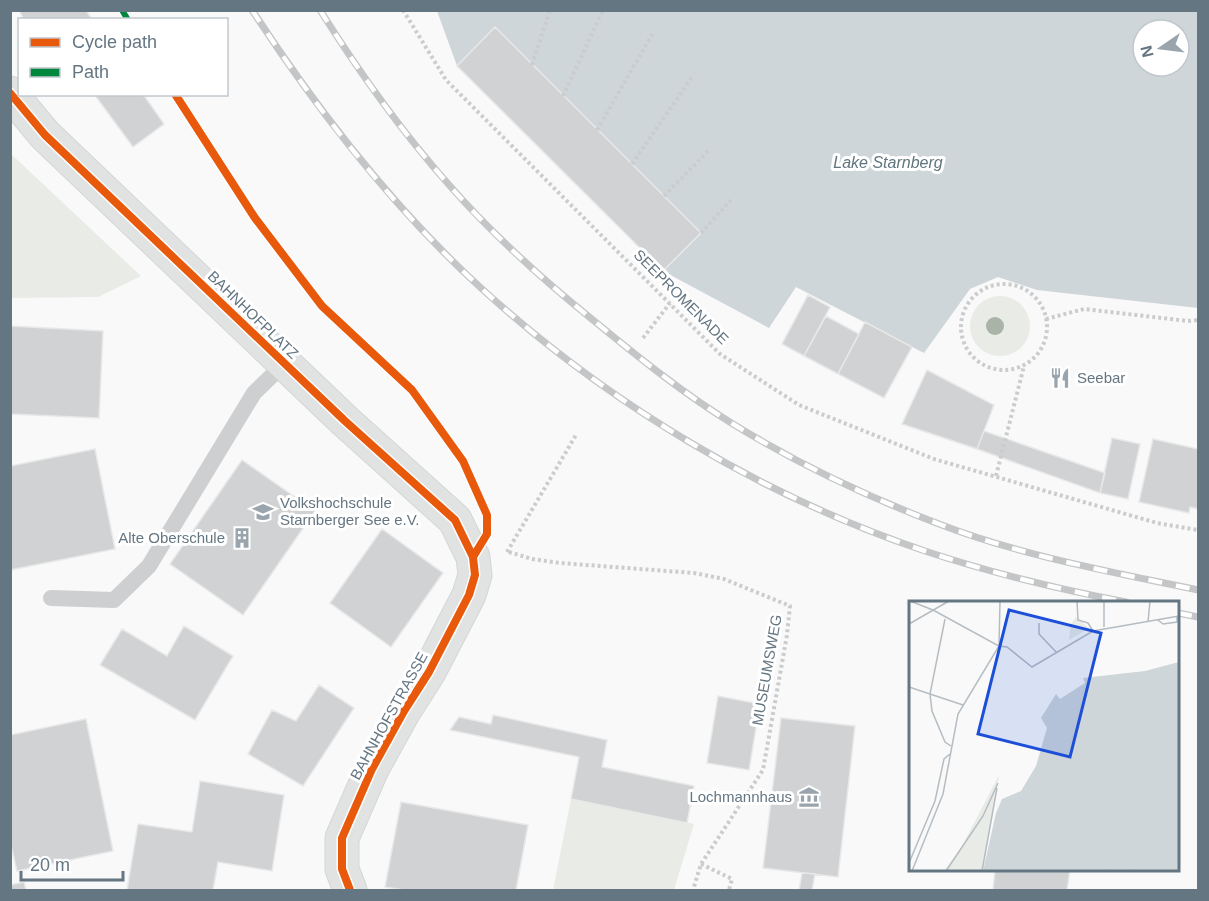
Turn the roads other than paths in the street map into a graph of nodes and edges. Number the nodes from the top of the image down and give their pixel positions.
1 (10, 93) edge
2 (285, 363) junction
3 (473, 557) joint
4 (51, 597) dead end
5 (350, 891) edge

1 - 2 street, BAHNHOFPLATZ
2 - 3 street, BAHNHOFPLATZ
2 - 4 lane
3 - 5 street, BAHNHOFSTRASSE

